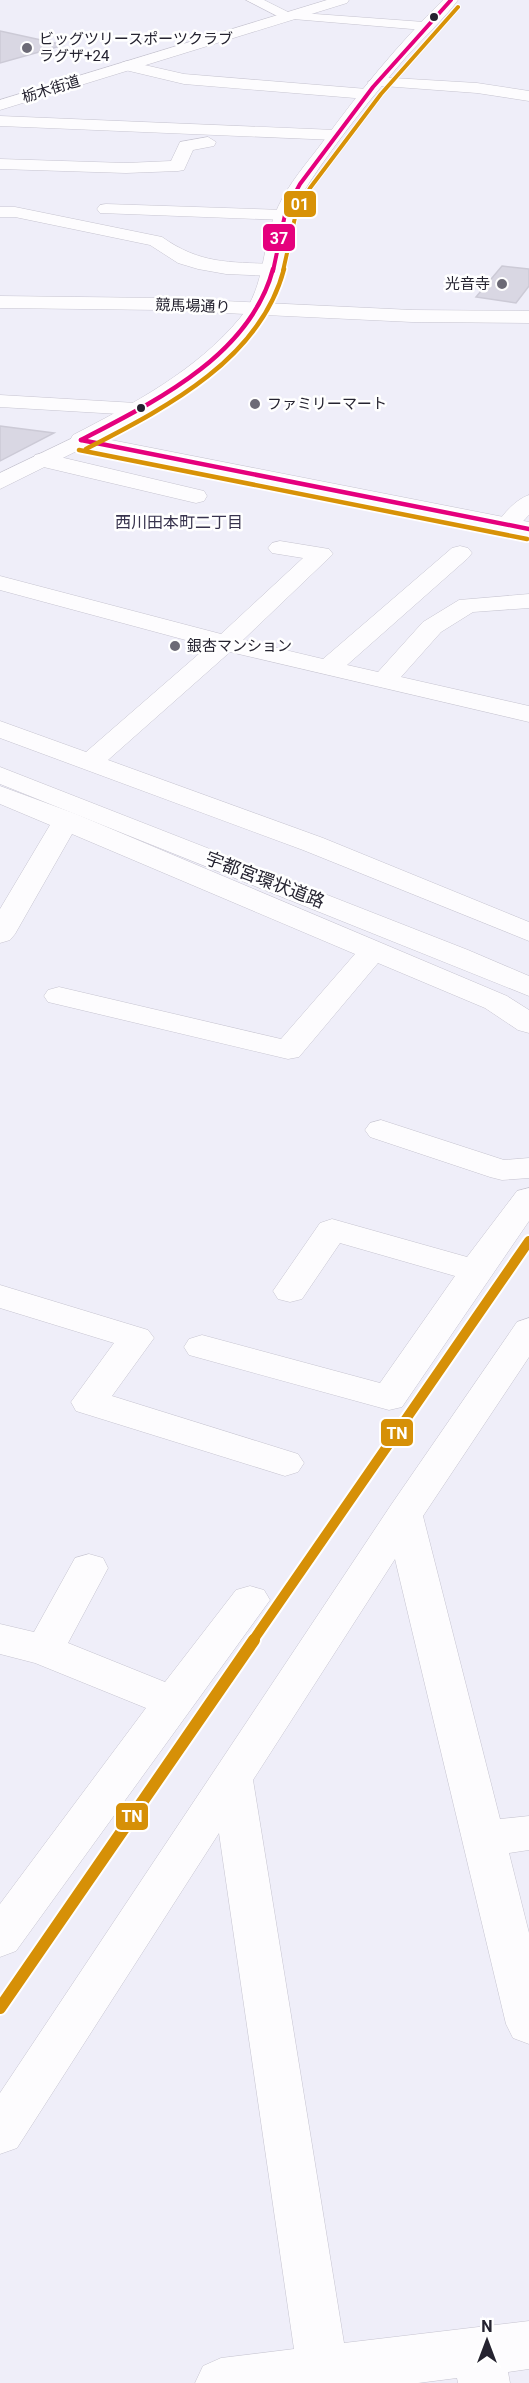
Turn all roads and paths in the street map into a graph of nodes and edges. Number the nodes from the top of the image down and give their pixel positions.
1 (254, 0) edge
2 (342, 0) edge
3 (451, 0) edge
4 (290, 16) junction
5 (424, 26) junction
6 (127, 66) junction
7 (372, 88) junction
8 (529, 96) edge
9 (0, 105) edge
10 (0, 121) edge
11 (335, 135) junction
12 (208, 142) dead end
13 (0, 164) edge
14 (106, 208) dead end
15 (0, 212) edge
16 (284, 215) junction
17 (273, 270) junction
18 (0, 302) edge
19 (256, 308) junction
20 (529, 317) edge
21 (0, 400) edge
22 (136, 409) junction
23 (81, 441) junction
24 (43, 460) junction
25 (0, 482) edge
26 (196, 496) dead end
27 (529, 502) edge
28 (518, 527) edge
29 (280, 548) dead end
30 (459, 554) dead end
31 (0, 583) edge
32 (529, 601) edge
33 (226, 644) junction
34 (328, 668) junction
35 (384, 681) junction
36 (529, 714) edge
37 (0, 729) edge
38 (0, 755) edge
39 (90, 762) junction
40 (0, 775) edge
41 (0, 794) edge
42 (66, 820) junction
43 (309, 886) junction
44 (529, 932) edge
45 (0, 934) edge
46 (375, 949) junction
47 (529, 964) edge
48 (529, 987) edge
49 (59, 996) dead end
50 (529, 1024) edge
51 (381, 1130) dead end
52 (529, 1168) edge
53 (529, 1198) edge
54 (476, 1270) junction
55 (290, 1291) dead end
56 (0, 1296) edge
57 (529, 1330) edge
58 (202, 1347) dead end
59 (285, 1463) dead end
60 (404, 1515) junction
61 (89, 1568) dead end
62 (250, 1600) dead end
63 (0, 1639) edge
64 (45, 1650) junction
65 (173, 1702) junction
66 (232, 1778) junction
67 (529, 1833) edge
68 (485, 1838) junction
69 (0, 1938) edge
70 (529, 2024) edge
71 (0, 2133) edge
72 (529, 2345) edge
73 (481, 2367) edge
74 (323, 2370) junction
75 (221, 2383) edge

1 - 4 main road
2 - 4 main road, 栃木街道
3 - 5 main road
4 - 5 main road
4 - 6 main road, 栃木街道
5 - 7 main road
6 - 7 main road
6 - 9 main road, 栃木街道
7 - 8 main road
7 - 11 main road
10 - 11 main road
11 - 16 main road
12 - 13 main road
14 - 16 main road
15 - 17 main road
16 - 17 main road
17 - 19 main road
18 - 19 main road, 競馬場通り
19 - 20 main road, 競馬場通り
19 - 22 main road
21 - 22 main road
22 - 23 main road
23 - 24 main road
23 - 28 main road
24 - 25 main road
24 - 26 main road
27 - 28 main road
29 - 33 main road
30 - 34 main road
31 - 33 main road
32 - 35 main road
33 - 34 main road
33 - 39 main road
34 - 35 main road
35 - 36 main road
37 - 39 main road
38 - 43 main road, 宇都宮環状道路
39 - 44 main road
40 - 43 main road, 宇都宮環状道路
41 - 42 main road
42 - 45 main road
42 - 46 main road
43 - 47 main road, 宇都宮環状道路
43 - 48 main road, 宇都宮環状道路
46 - 49 main road
46 - 50 main road
51 - 52 main road
53 - 54 main road
54 - 55 main road
54 - 58 main road
56 - 59 main road
57 - 60 main road
60 - 66 main road
60 - 68 main road
61 - 64 main road
62 - 65 main road
63 - 64 main road
64 - 65 main road
65 - 69 main road
66 - 71 main road
66 - 74 main road
67 - 68 main road
68 - 70 main road
72 - 73 main road
73 - 74 main road
74 - 75 main road

